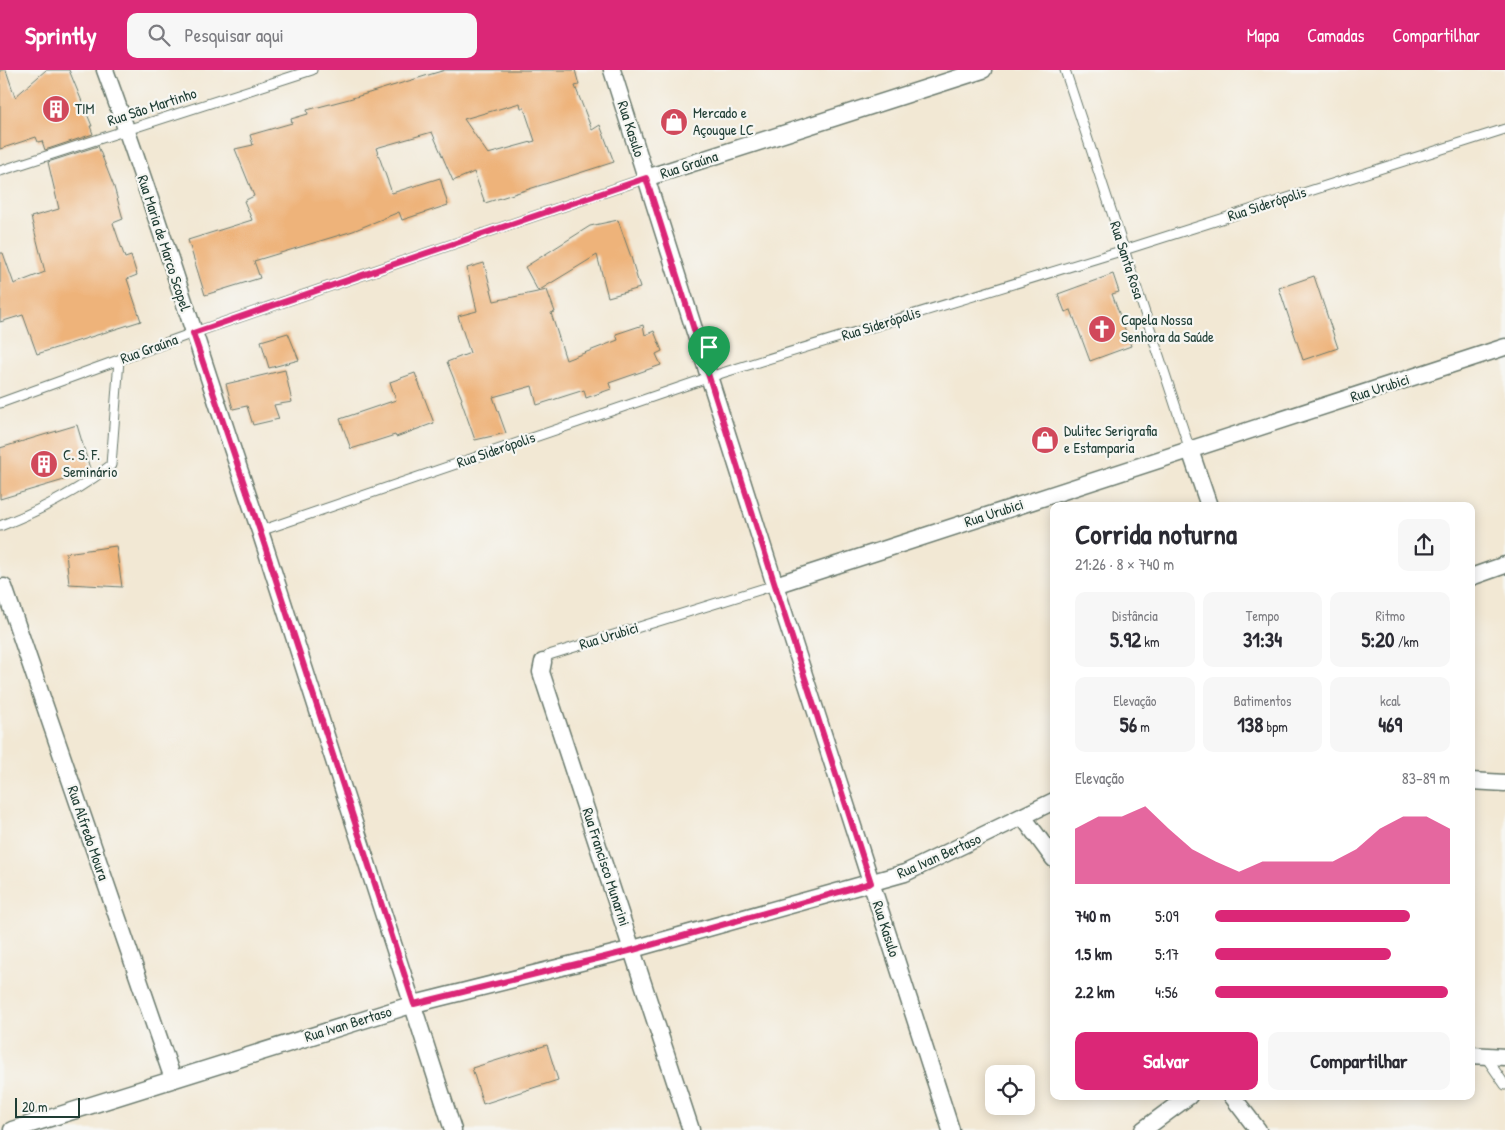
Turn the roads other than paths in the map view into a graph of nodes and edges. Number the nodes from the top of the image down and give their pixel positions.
1 (105, 70) edge
2 (312, 70) edge
3 (612, 70) edge
4 (983, 70) edge
5 (1065, 70) edge
6 (1505, 129) edge
7 (127, 130) junction
8 (0, 171) edge
9 (646, 178) junction
10 (1124, 250) junction
11 (193, 333) junction
12 (1505, 348) edge
13 (119, 360) junction
14 (709, 377) junction
15 (0, 403) edge
16 (1190, 450) junction
17 (1208, 502) edge
18 (0, 526) edge
19 (260, 531) junction
20 (1505, 565) edge
21 (1475, 575) edge
22 (775, 585) junction
23 (2, 587) edge
24 (543, 662) joint
25 (1475, 781) edge
26 (1505, 783) edge
27 (1050, 803) edge
28 (1023, 817) junction
29 (1050, 853) edge
30 (871, 883) junction
31 (633, 950) junction
32 (414, 1004) junction
33 (1478, 1056) edge
34 (1505, 1057) edge
35 (174, 1079) junction
36 (1505, 1085) edge
37 (1184, 1100) edge
38 (1235, 1100) edge
39 (12, 1130) edge
40 (453, 1130) edge
41 (691, 1130) edge
42 (951, 1130) edge
43 (1143, 1130) edge
44 (1258, 1130) edge

1 - 7 street, Rua Maria de Marco Scopel
2 - 7 lane, Rua São Martinho
3 - 9 street, Rua Kasulo
4 - 9 street, Rua Graúna
5 - 10 lane, Rua Santa Rosa
6 - 10 lane, Rua Siderópolis
7 - 8 lane, Rua São Martinho
7 - 11 street, Rua Maria de Marco Scopel
9 - 11 lane, Rua Graúna
9 - 14 street, Rua Kasulo
10 - 14 lane, Rua Siderópolis
10 - 16 lane, Rua Santa Rosa
11 - 13 lane, Rua Graúna
11 - 19 street, Rua Maria de Marco Scopel
12 - 16 street, Rua Urubici
13 - 15 lane, Rua Graúna
13 - 18 lane
14 - 19 lane, Rua Siderópolis
14 - 22 street, Rua Kasulo
16 - 17 street, Rua Santa Rosa
16 - 22 street, Rua Urubici
19 - 32 street, Rua Maria de Marco Scopel
20 - 21 street
22 - 24 lane, Rua Urubici
22 - 30 street, Rua Kasulo
23 - 35 street, Rua Alfredo Moura
24 - 31 street, Rua Francisco Munarini
25 - 26 street
27 - 28 street, Rua Ivan Bertaso
28 - 29 street
28 - 30 street, Rua Ivan Bertaso
30 - 31 street, Rua Ivan Bertaso
30 - 42 street, Rua Kasulo
31 - 32 street, Rua Ivan Bertaso
31 - 41 street, Rua Francisco Munarini
32 - 35 street, Rua Ivan Bertaso
32 - 40 street, Rua Maria de Marco Scopel
33 - 34 street
33 - 36 lane
35 - 39 street, Rua Ivan Bertaso
37 - 43 street
38 - 44 street

